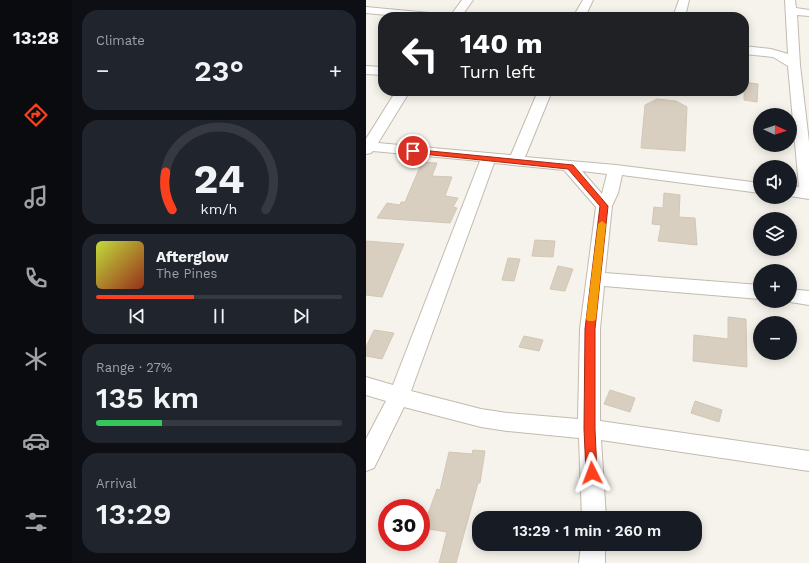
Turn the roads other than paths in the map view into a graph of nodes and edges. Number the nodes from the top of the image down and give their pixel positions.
1 (468, 0) edge
2 (588, 0) edge
3 (684, 0) edge
4 (790, 6) edge
5 (366, 10) edge
6 (389, 12) edge
7 (459, 12) edge
8 (582, 12) edge
9 (680, 12) edge
10 (809, 13) edge
11 (794, 47) junction
12 (749, 51) edge
13 (779, 54) junction
14 (794, 66) junction
15 (366, 70) edge
16 (378, 71) edge
17 (399, 96) edge
18 (543, 96) edge
19 (367, 147) edge
20 (488, 159) junction
21 (516, 161) junction
22 (570, 167) junction
23 (616, 170) junction
24 (753, 187) edge
25 (797, 192) edge
26 (808, 193) edge
27 (604, 206) junction
28 (595, 279) junction
29 (753, 291) edge
30 (797, 297) edge
31 (809, 298) edge
32 (366, 386) edge
33 (399, 396) junction
34 (590, 429) junction
35 (366, 461) edge
36 (809, 462) edge
37 (594, 511) edge
38 (593, 551) edge
39 (592, 563) edge

1 - 7 street
2 - 8 street
3 - 9 street
4 - 10 street
4 - 11 street
5 - 6 street
11 - 13 street
11 - 14 street
12 - 13 street
13 - 14 street
14 - 26 street
15 - 16 street
17 - 19 street
18 - 21 street
19 - 20 street
20 - 21 street
20 - 33 street
21 - 22 street
22 - 23 street
22 - 27 street
23 - 24 street
23 - 27 street
25 - 26 street
27 - 28 street
28 - 29 street
28 - 34 street
30 - 31 street
32 - 33 street
33 - 34 street
33 - 35 street
34 - 36 street
34 - 37 street
38 - 39 street

